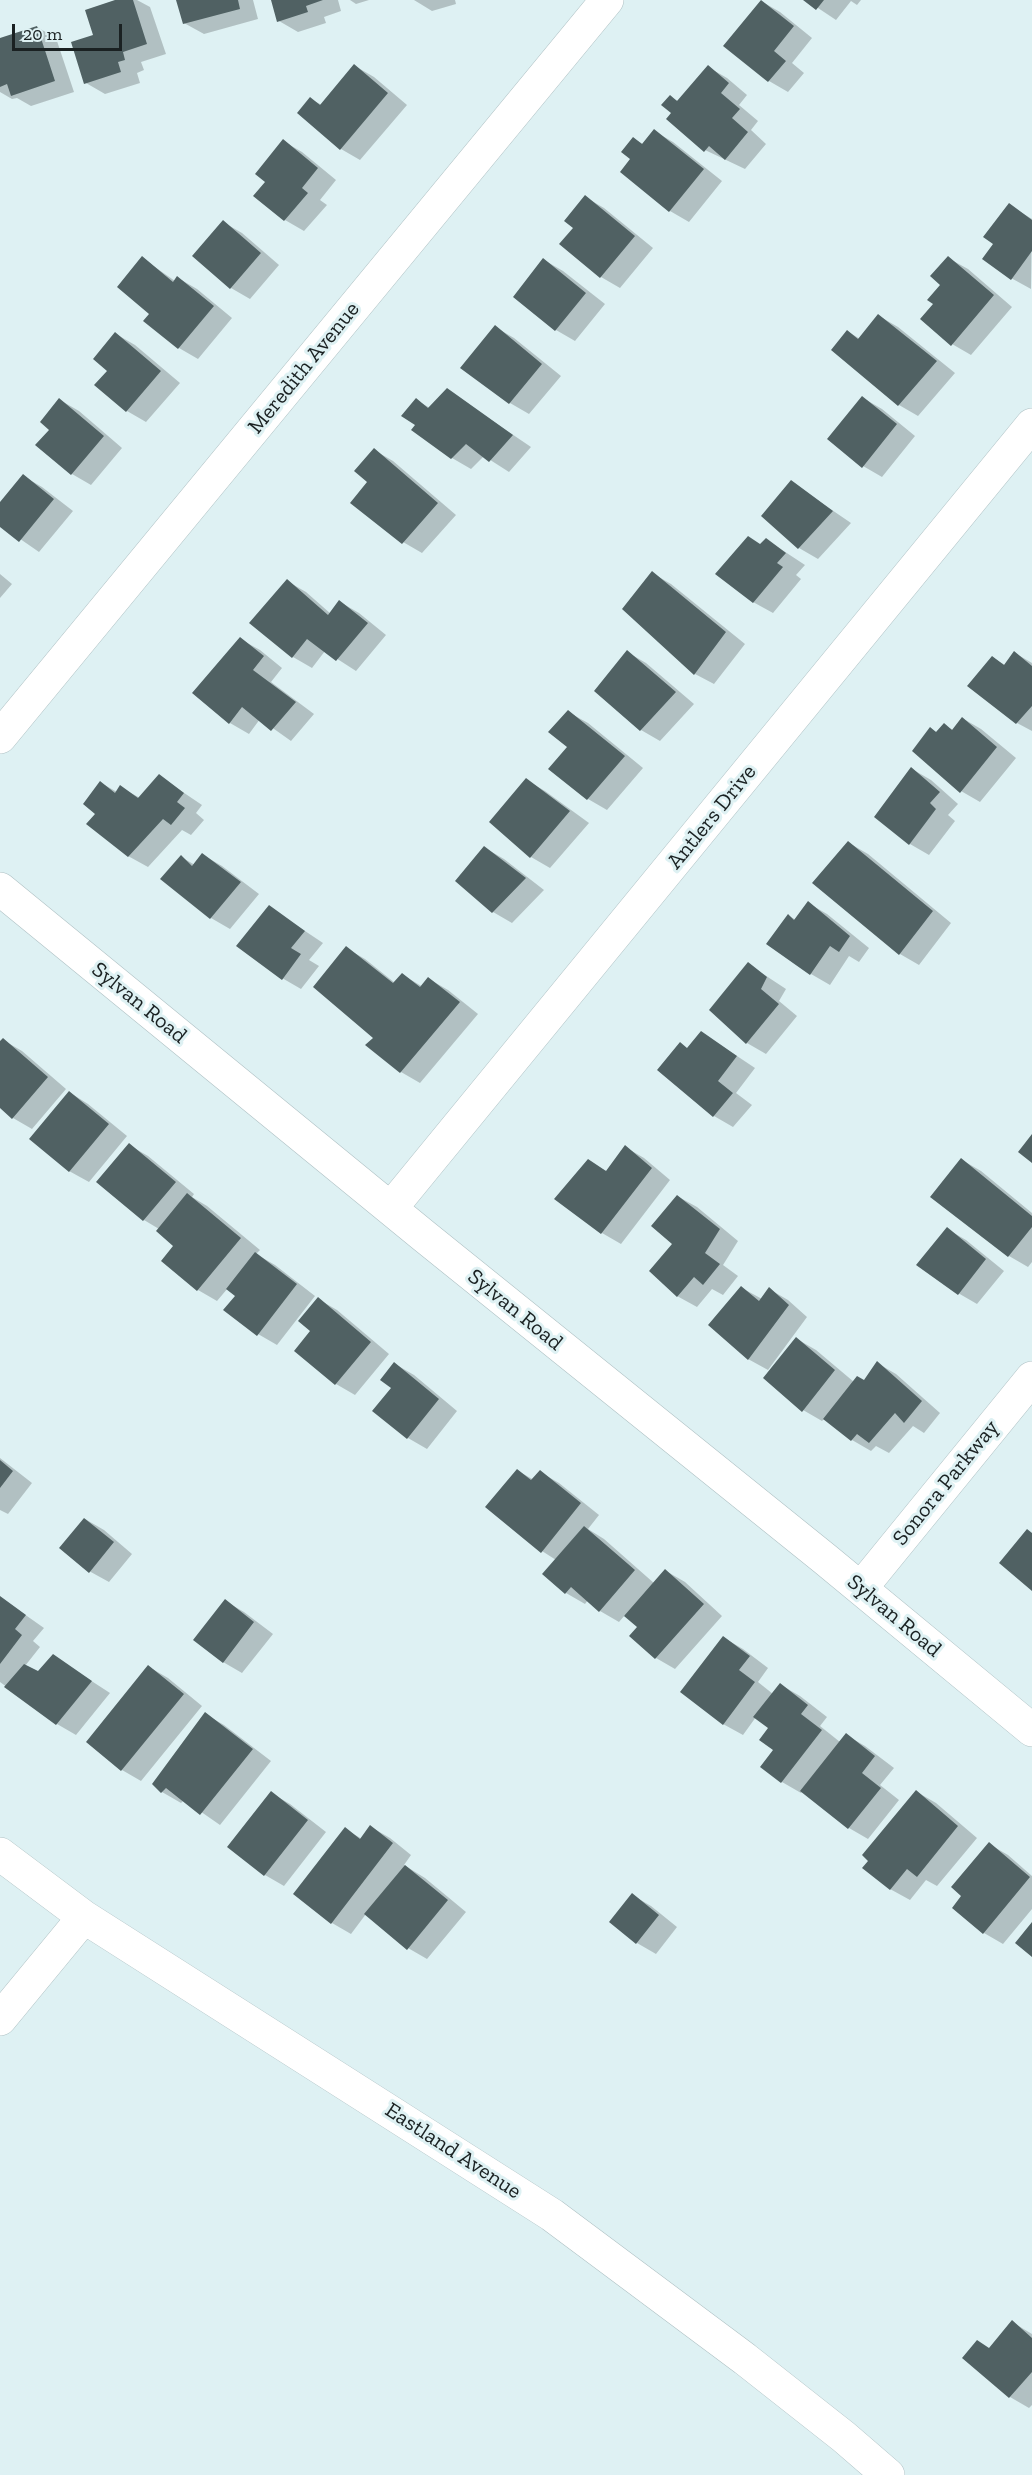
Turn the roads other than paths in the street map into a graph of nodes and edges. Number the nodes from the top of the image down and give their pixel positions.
1 (607, 0) edge
2 (1032, 425) edge
3 (0, 737) edge
4 (0, 889) edge
5 (391, 1208) junction
6 (1032, 1378) edge
7 (861, 1588) junction
8 (1032, 1730) edge
9 (0, 1854) edge
10 (84, 1917) junction
11 (0, 2019) edge
12 (888, 2475) edge

1 - 3 street, Meredith Avenue
2 - 5 street, Antlers Drive
4 - 5 street, Sylvan Road
5 - 7 street, Sylvan Road
6 - 7 street, Sonora Parkway
7 - 8 street, Sylvan Road
9 - 10 street, Eastland Avenue
10 - 11 street
10 - 12 street, Eastland Avenue

